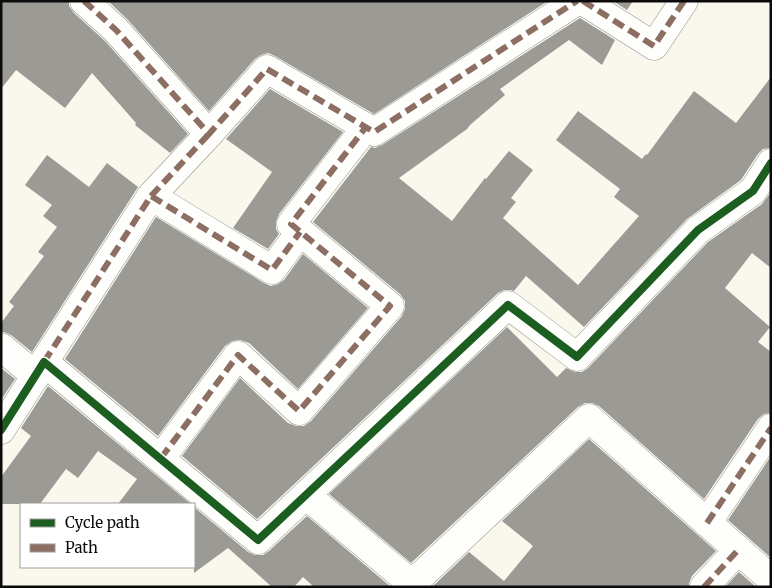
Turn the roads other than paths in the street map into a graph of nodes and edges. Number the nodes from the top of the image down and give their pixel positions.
1 (84, 1) edge
2 (577, 1) edge
3 (583, 1) edge
4 (684, 1) edge
5 (366, 127) junction
6 (209, 134) junction
7 (771, 163) edge
8 (151, 196) junction
9 (300, 232) junction
10 (1, 347) edge
11 (40, 369) junction
12 (771, 428) edge
13 (1, 430) edge
14 (161, 458) junction
15 (306, 495) junction
16 (707, 523) junction
17 (738, 550) junction
18 (771, 579) edge
19 (704, 587) edge

1 - 6 street
2 - 5 street
3 - 4 street
5 - 6 street
5 - 9 street
6 - 8 street
7 - 15 street
8 - 9 street
8 - 11 street
9 - 14 street
10 - 11 street
11 - 13 street
11 - 14 street
12 - 16 street
14 - 15 street
15 - 16 street
16 - 17 street
17 - 18 street
17 - 19 street

